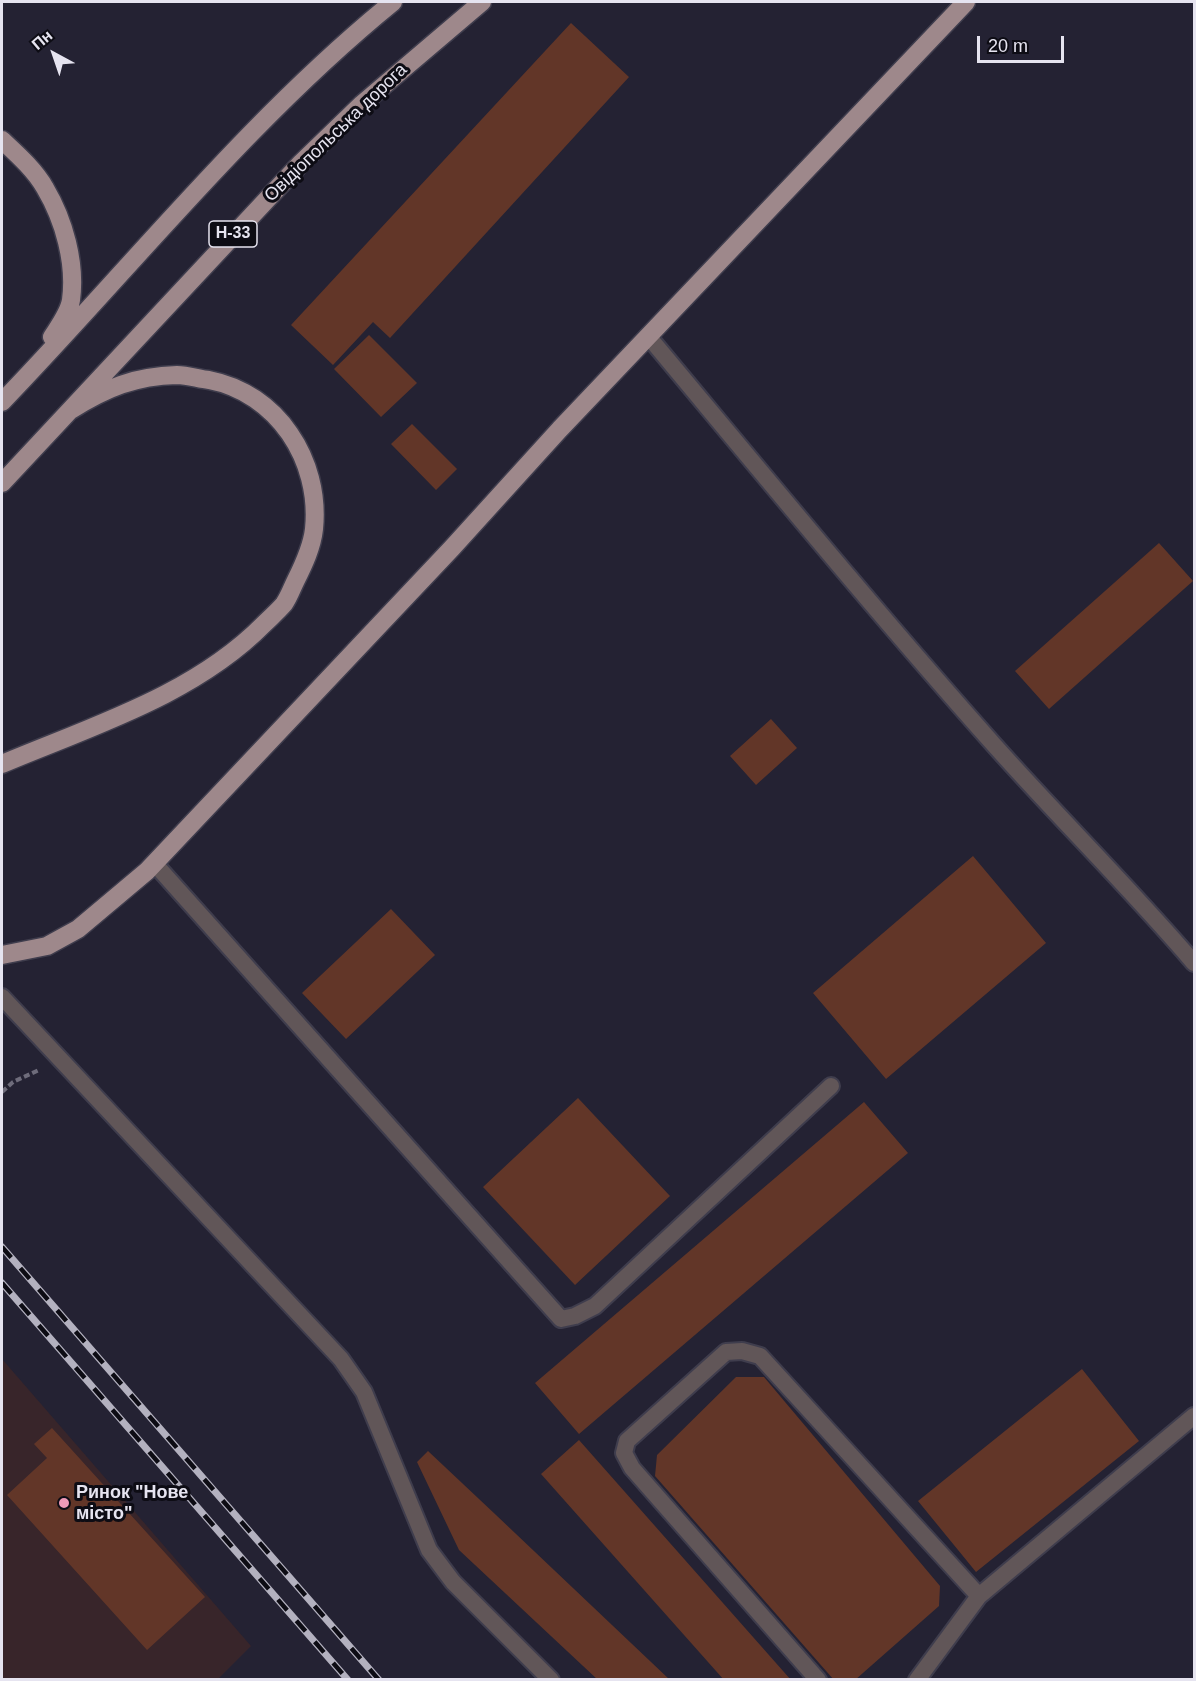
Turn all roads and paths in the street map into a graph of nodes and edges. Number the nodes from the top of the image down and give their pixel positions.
1 (393, 2) edge
2 (482, 2) edge
3 (966, 2) edge
4 (2, 140) edge
5 (648, 336) junction
6 (31, 372) junction
7 (2, 402) edge
8 (71, 410) junction
9 (2, 483) edge
10 (2, 764) edge
11 (155, 864) junction
12 (2, 955) edge
13 (1194, 963) edge
14 (2, 997) edge
15 (62, 1061) junction
16 (831, 1086) dead end
17 (2, 1092) edge
18 (1194, 1416) edge
19 (979, 1596) junction
20 (551, 1680) edge
21 (818, 1680) edge
22 (917, 1680) edge

1 - 6 main road
2 - 8 main road, Овідіопольська дорога / Н-33
3 - 5 main road
4 - 6 main road
5 - 11 main road
5 - 13 lane
6 - 7 main road
8 - 9 main road, Овідіопольська дорога / Н-33
8 - 10 main road
11 - 12 main road
11 - 16 lane
14 - 15 lane
15 - 17 path
15 - 20 lane
18 - 19 lane
19 - 21 lane
19 - 22 lane

